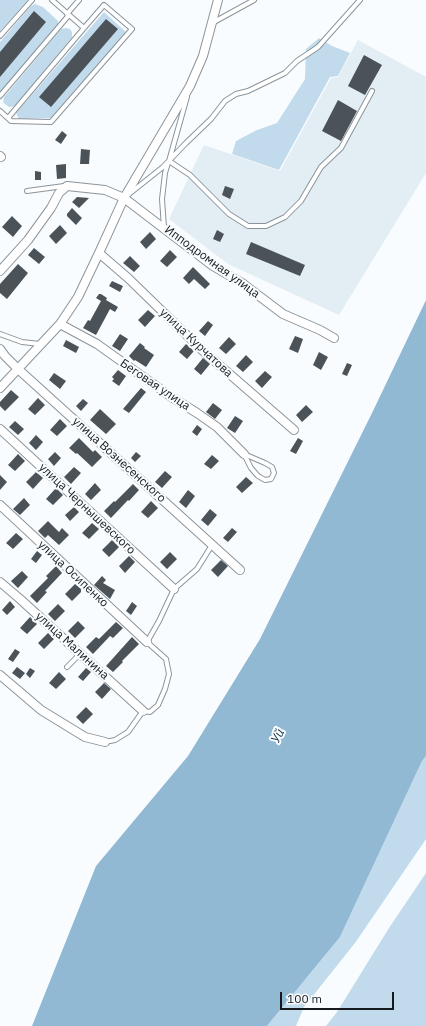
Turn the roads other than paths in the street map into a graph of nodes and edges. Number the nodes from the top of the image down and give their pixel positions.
1 (32, 0) edge
2 (79, 0) edge
3 (218, 0) edge
4 (254, 0) edge
5 (360, 0) edge
6 (54, 1) edge
7 (68, 15) junction
8 (212, 22) junction
9 (84, 28) junction
10 (0, 36) edge
11 (190, 86) junction
12 (372, 91) dead end
13 (0, 96) edge
14 (0, 111) edge
15 (8, 118) junction
16 (169, 161) junction
17 (67, 186) junction
18 (27, 191) dead end
19 (124, 198) junction
20 (164, 228) junction
21 (99, 253) junction
22 (0, 271) edge
23 (60, 324) junction
24 (0, 334) edge
25 (334, 338) dead end
26 (41, 344) junction
27 (0, 349) edge
28 (18, 369) junction
29 (0, 388) edge
30 (0, 429) edge
31 (294, 430) dead end
32 (244, 454) junction
33 (0, 506) edge
34 (212, 545) junction
35 (240, 570) dead end
36 (0, 582) edge
37 (174, 589) junction
38 (147, 642) junction
39 (80, 654) junction
40 (68, 667) dead end
41 (0, 675) edge
42 (143, 711) junction
43 (105, 742) joint

1 - 10 lane
2 - 7 lane
3 - 8 street
4 - 8 lane
5 - 16 lane
6 - 7 lane
7 - 9 lane
7 - 13 lane
8 - 11 street
9 - 15 lane
9 - 15 lane
11 - 16 lane
11 - 19 street
12 - 16 lane
14 - 15 lane
16 - 19 lane
16 - 20 lane
17 - 18 lane
17 - 19 street, Ипподромная улица
17 - 22 street
19 - 20 street, Ипподромная улица
19 - 21 street
20 - 25 street, Ипподромная улица
21 - 23 street
21 - 31 street, улица Курчатова
23 - 26 street
23 - 32 street, Беговая улица
24 - 26 lane
26 - 28 street
27 - 28 street, улица Вознесенского
28 - 29 street
28 - 34 street, улица Вознесенского
30 - 37 street, улица Чернышевского
32 - 32 lane
33 - 38 street, улица Осипенко
34 - 35 street, улица Вознесенского
34 - 37 lane
36 - 39 street, улица Малинина
37 - 38 lane
38 - 42 lane
39 - 40 lane
39 - 42 street, улица Малинина
41 - 43 street
42 - 43 lane

